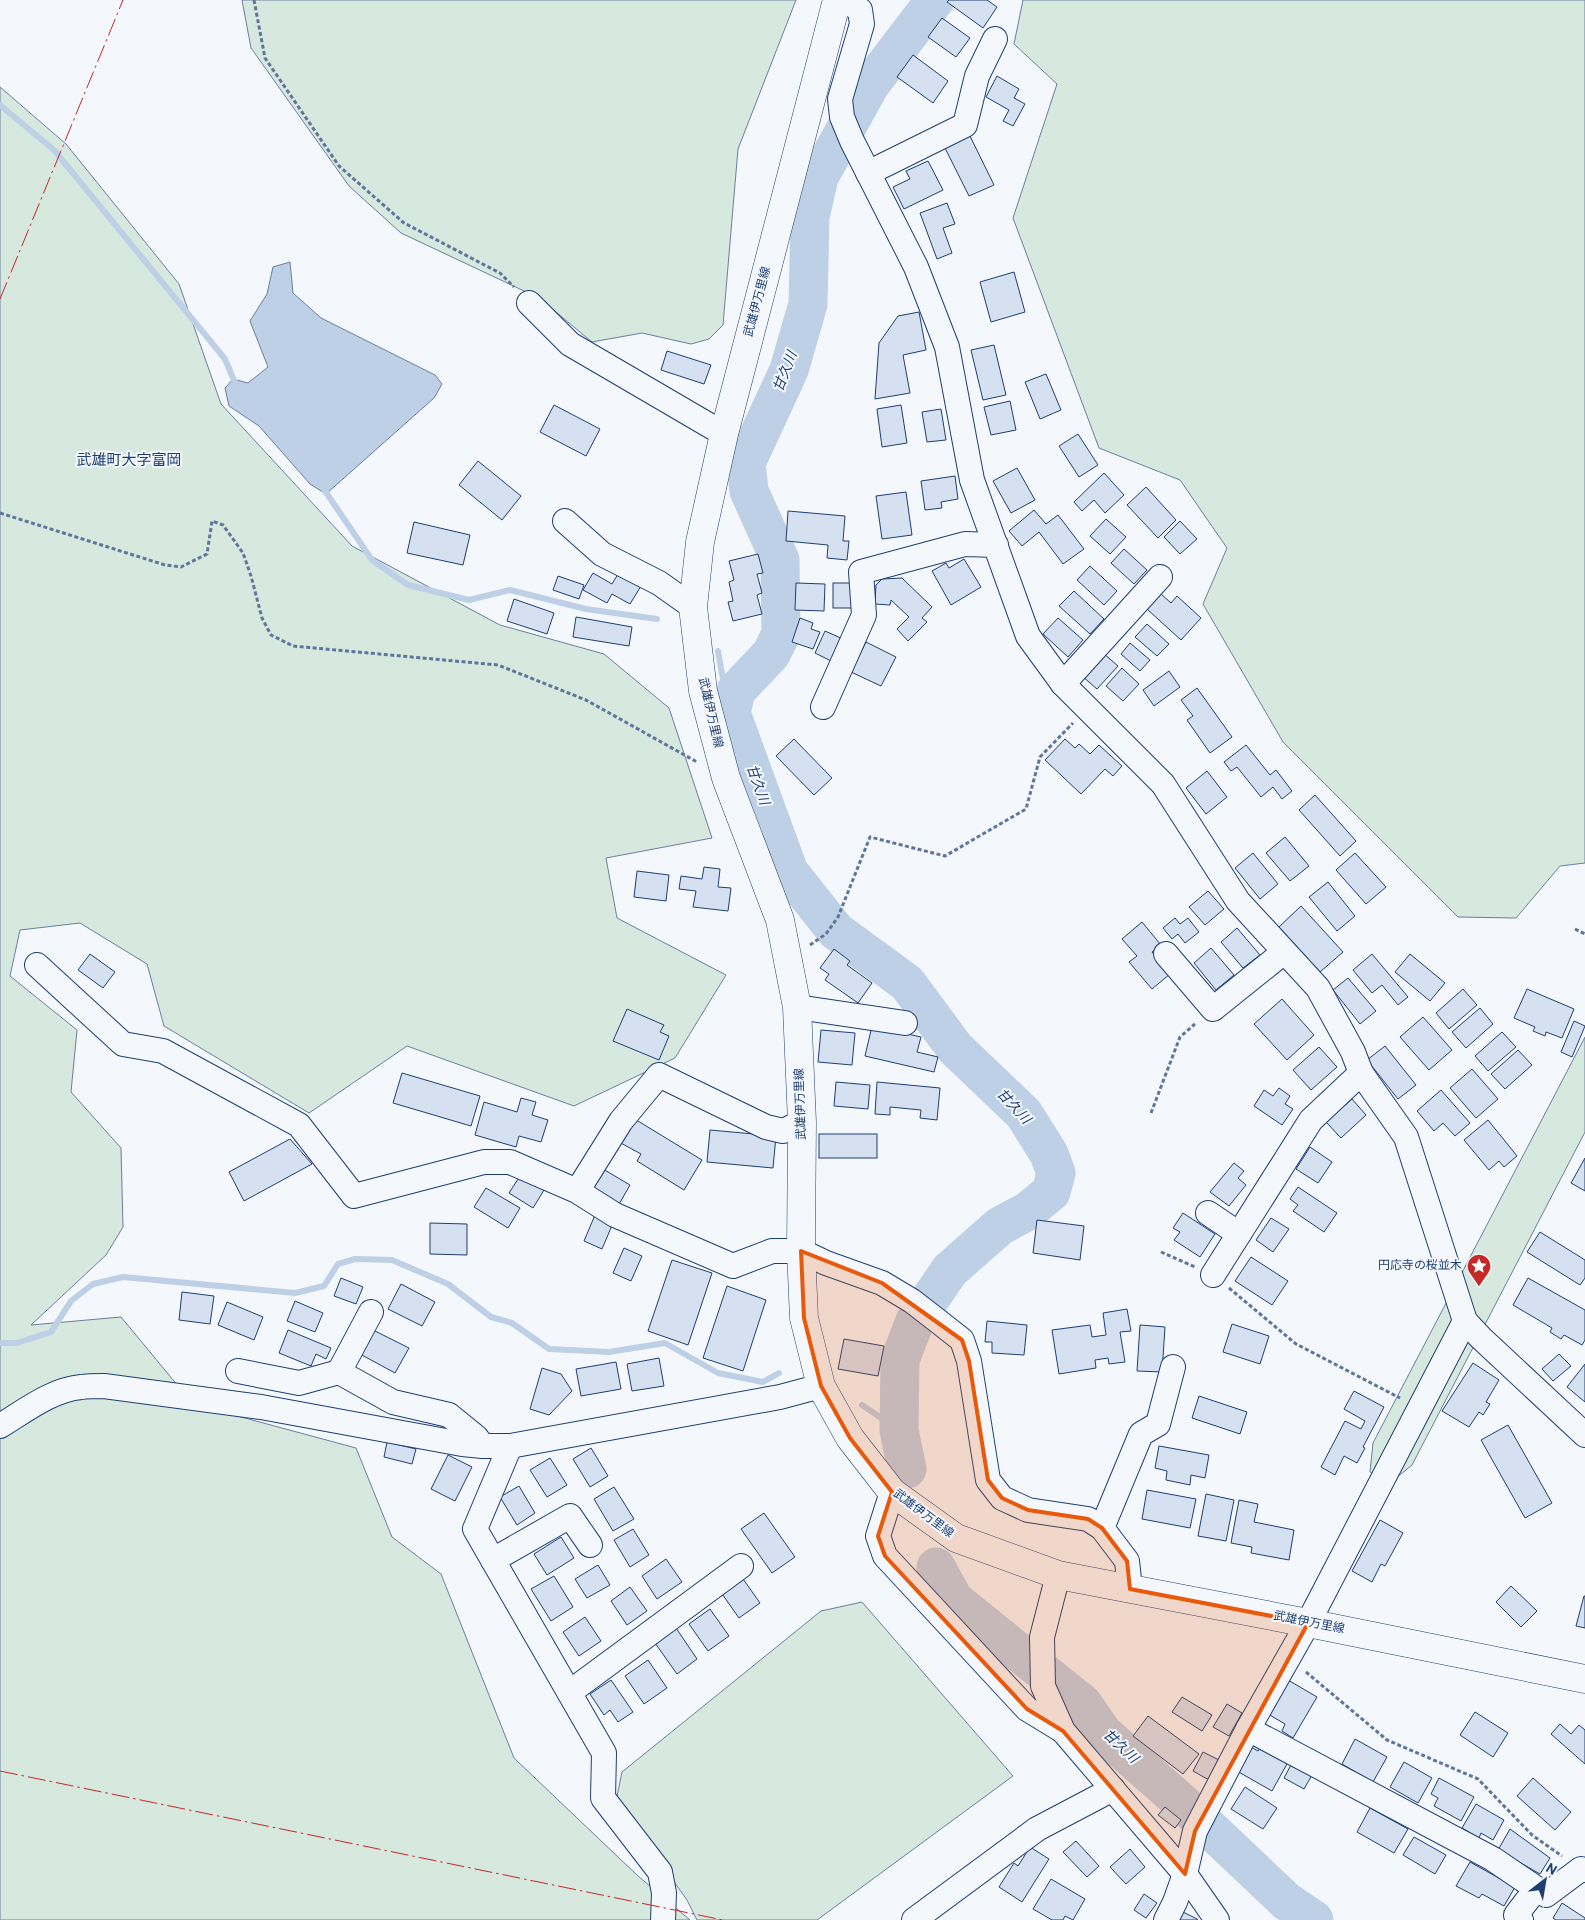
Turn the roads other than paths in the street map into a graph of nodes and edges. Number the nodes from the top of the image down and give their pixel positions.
1 (837, 0) edge
2 (844, 0) edge
3 (995, 39) dead end
4 (868, 173) junction
5 (529, 303) road end
6 (724, 434) junction
7 (565, 521) dead end
8 (996, 546) junction
9 (1160, 578) dead end
10 (693, 607) junction
11 (1063, 684) junction
12 (823, 707) dead end
13 (1284, 952) junction
14 (1166, 954) dead end
15 (37, 965) dead end
16 (797, 1007) junction
17 (905, 1023) dead end
18 (1361, 1073) junction
19 (802, 1122) junction
20 (581, 1185) dead end
21 (1208, 1213) dead end
22 (1239, 1234) junction
23 (801, 1251) junction
24 (1213, 1275) road end
25 (370, 1312) dead end
26 (1465, 1321) junction
27 (1173, 1367) dead end
28 (238, 1371) dead end
29 (339, 1372) junction
30 (821, 1386) junction
31 (0, 1426) edge
32 (1585, 1435) edge
33 (483, 1446) junction
34 (510, 1446) junction
35 (892, 1492) junction
36 (1102, 1528) junction
37 (590, 1545) dead end
38 (493, 1560) junction
39 (741, 1566) dead end
40 (1058, 1576) junction
41 (1130, 1589) junction
42 (1308, 1623) junction
43 (1585, 1679) edge
44 (570, 1692) junction
45 (1248, 1729) junction
46 (1063, 1731) junction
47 (1113, 1789) junction
48 (1583, 1870) edge
49 (1185, 1874) junction
50 (1536, 1889) junction
51 (664, 1920) edge
52 (914, 1920) edge
53 (1166, 1920) edge
54 (1217, 1920) edge
55 (1521, 1920) edge

1 - 6 main road, 武雄伊万里線
2 - 4 street
3 - 4 street
4 - 8 street
5 - 6 street
6 - 10 main road, 武雄伊万里線
7 - 10 street
8 - 11 street
8 - 12 street
9 - 11 street
10 - 16 main road, 武雄伊万里線
11 - 13 street
13 - 14 street
13 - 18 street
15 - 23 street
16 - 17 street
16 - 19 main road, 武雄伊万里線
18 - 22 street
18 - 26 street
19 - 20 street
19 - 23 main road, 武雄伊万里線
21 - 22 street
22 - 24 street
23 - 30 main road, 武雄伊万里線
23 - 36 street
25 - 29 street
26 - 32 street
26 - 42 street
27 - 36 street
28 - 29 street
29 - 33 street
30 - 34 street
30 - 35 main road, 武雄伊万里線
31 - 33 street
33 - 34 street
34 - 38 street
35 - 40 main road, 武雄伊万里線
35 - 46 street
36 - 41 street
37 - 38 street
38 - 44 street
39 - 44 street
40 - 41 main road, 武雄伊万里線
40 - 46 street
41 - 42 main road, 武雄伊万里線
42 - 43 main road, 武雄伊万里線
42 - 45 street
44 - 51 street
45 - 49 street
45 - 50 street
46 - 47 street
47 - 49 street
47 - 52 street
48 - 50 street
49 - 53 street
49 - 54 street
50 - 55 street

